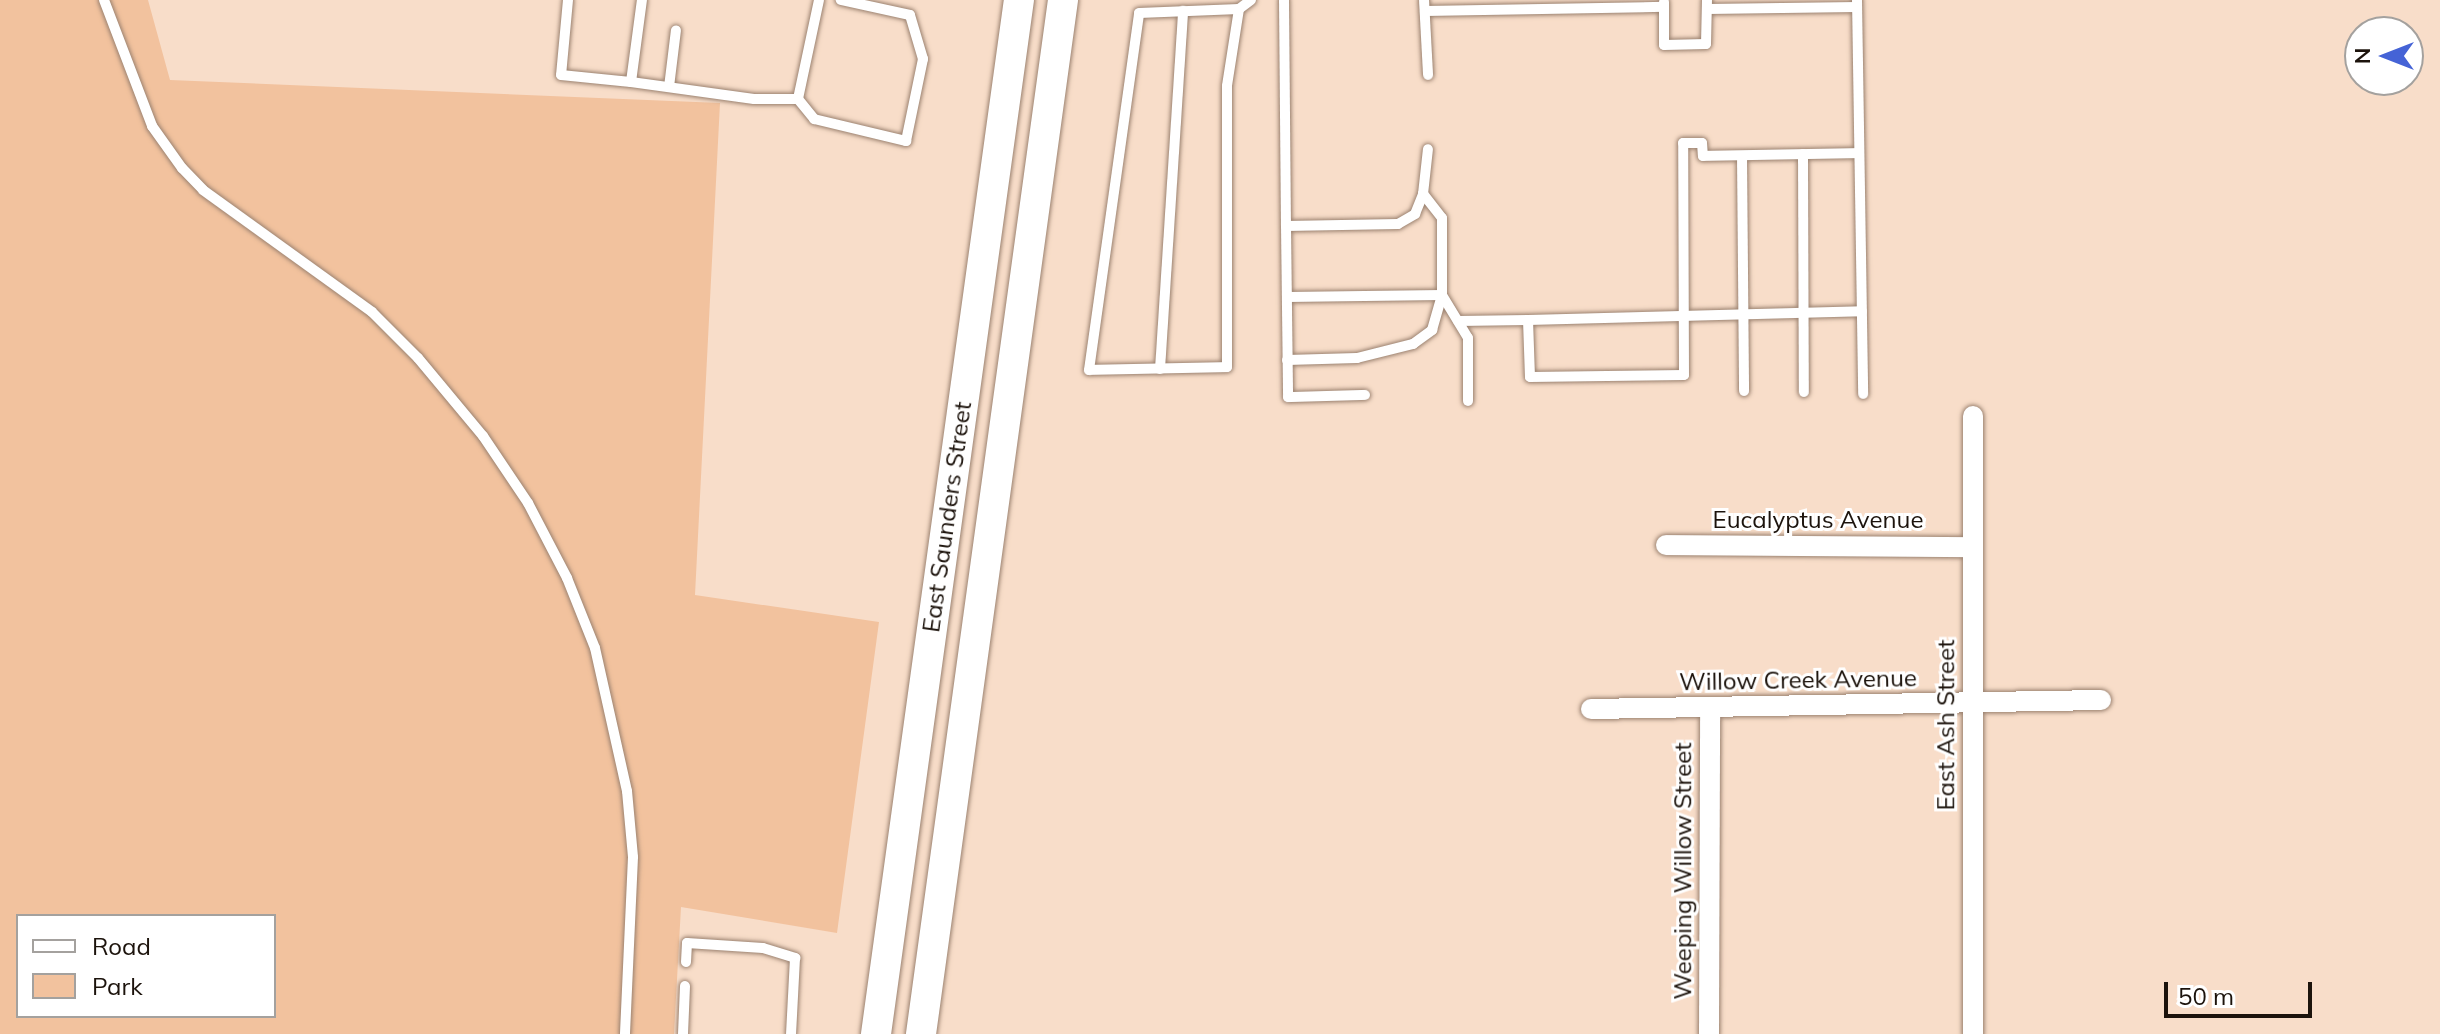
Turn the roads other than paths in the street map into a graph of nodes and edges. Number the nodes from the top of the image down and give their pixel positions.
1 (104, 0) edge
2 (568, 0) edge
3 (642, 0) edge
4 (819, 0) edge
5 (841, 0) edge
6 (1019, 0) edge
7 (1063, 0) edge
8 (1251, 0) edge
9 (1284, 0) edge
10 (1580, 3) edge
11 (1664, 3) edge
12 (1857, 3) edge
13 (1707, 4) edge
14 (1424, 6) edge
15 (1239, 9) junction
16 (1183, 11) junction
17 (676, 30) dead end
18 (1428, 75) dead end
19 (631, 82) junction
20 (669, 87) junction
21 (798, 99) junction
22 (1428, 149) dead end
23 (1858, 153) junction
24 (1803, 154) junction
25 (1742, 156) junction
26 (1423, 194) junction
27 (1286, 226) junction
28 (1442, 295) junction
29 (1287, 297) junction
30 (1862, 311) junction
31 (1803, 312) junction
32 (1744, 313) junction
33 (1683, 314) junction
34 (1528, 320) junction
35 (1458, 321) junction
36 (1287, 360) junction
37 (1160, 369) junction
38 (1744, 391) dead end
39 (1804, 392) dead end
40 (1863, 394) dead end
41 (1365, 395) dead end
42 (1468, 401) dead end
43 (1973, 416) dead end
44 (1666, 545) dead end
45 (1970, 547) junction
46 (2101, 700) dead end
47 (1972, 703) junction
48 (1710, 707) junction
49 (1591, 709) dead end
50 (686, 962) dead end
51 (685, 986) dead end
52 (625, 1034) edge
53 (683, 1034) edge
54 (791, 1034) edge
55 (876, 1034) edge
56 (921, 1034) edge
57 (1709, 1034) edge
58 (1973, 1034) edge

1 - 52 lane
2 - 19 lane
3 - 19 lane
4 - 21 lane
5 - 21 lane
6 - 55 main road, East Saunders Street
7 - 56 main road, East Saunders Street
8 - 15 lane
9 - 27 lane
10 - 11 lane
10 - 14 lane
11 - 13 lane
12 - 13 lane
12 - 23 lane
14 - 18 lane
15 - 16 lane
15 - 37 lane
16 - 37 lane
16 - 37 lane
17 - 20 lane
19 - 20 lane
20 - 21 lane
22 - 26 lane
23 - 24 lane
23 - 30 lane
24 - 25 lane
24 - 31 lane
25 - 32 lane
25 - 33 lane
26 - 27 lane
26 - 28 lane
27 - 29 lane
28 - 29 lane
28 - 35 lane
28 - 36 lane
29 - 36 lane
30 - 31 lane
30 - 40 lane
31 - 32 lane
31 - 39 lane
32 - 33 lane
32 - 38 lane
33 - 34 lane
33 - 34 lane
34 - 35 lane
35 - 42 lane
36 - 41 lane
43 - 45 street, East Ash Street
44 - 45 street, Eucalyptus Avenue
45 - 47 street, East Ash Street
46 - 47 street, Willow Creek Avenue
47 - 48 street, Willow Creek Avenue
47 - 58 street, East Ash Street
48 - 49 street, Willow Creek Avenue
48 - 57 street, Weeping Willow Street
50 - 54 lane
51 - 53 lane

